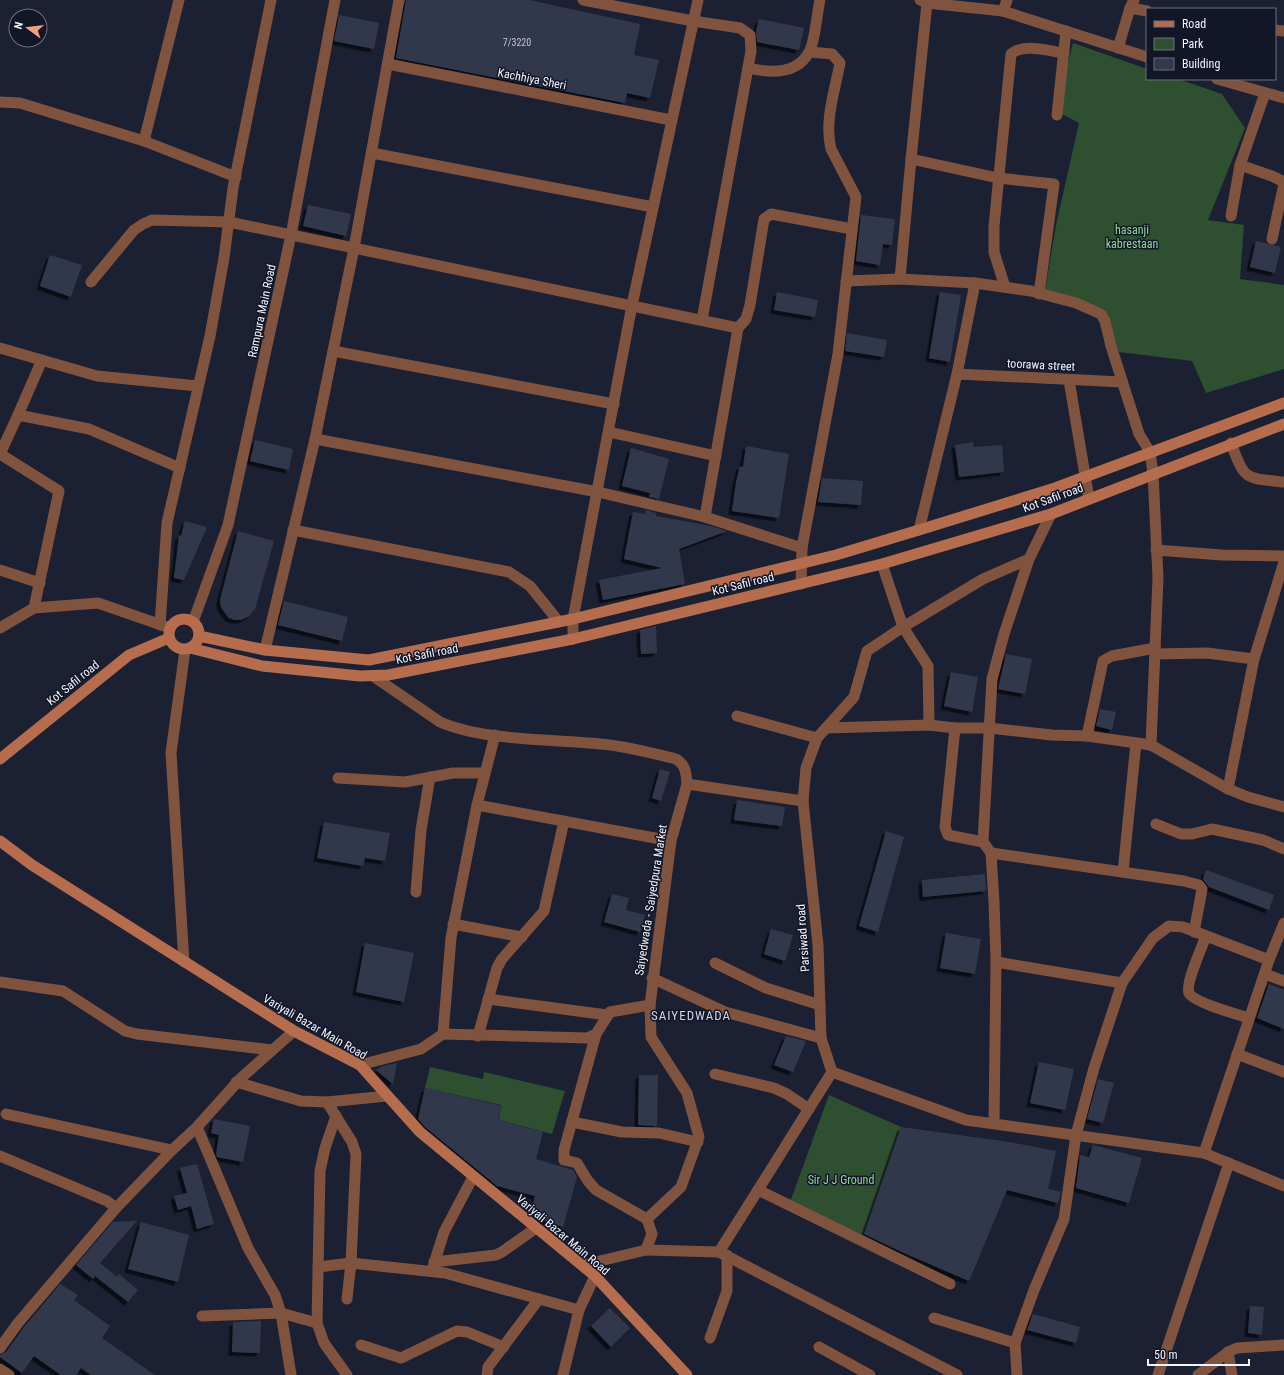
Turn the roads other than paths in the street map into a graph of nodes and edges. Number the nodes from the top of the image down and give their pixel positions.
1 (179, 0) edge
2 (271, 0) edge
3 (335, 0) edge
4 (399, 0) edge
5 (583, 0) edge
6 (698, 0) edge
7 (820, 0) edge
8 (1007, 0) edge
9 (923, 2) edge
10 (1132, 4) edge
11 (1004, 11) junction
12 (1146, 11) edge
13 (693, 22) junction
14 (1066, 31) junction
15 (1118, 48) junction
16 (810, 52) junction
17 (1064, 53) junction
18 (1146, 58) edge
19 (388, 64) junction
20 (748, 68) junction
21 (1220, 80) edge
22 (1265, 93) junction
23 (1284, 98) edge
24 (0, 102) edge
25 (1057, 115) dead end
26 (671, 120) junction
27 (144, 141) junction
28 (372, 153) junction
29 (911, 159) junction
30 (1240, 165) junction
31 (236, 177) junction
32 (998, 178) junction
33 (1284, 183) edge
34 (653, 207) junction
35 (1231, 216) dead end
36 (229, 222) junction
37 (852, 230) junction
38 (291, 235) junction
39 (1272, 239) dead end
40 (354, 248) junction
41 (900, 280) junction
42 (846, 281) junction
43 (90, 282) dead end
44 (975, 283) junction
45 (1005, 287) junction
46 (1040, 294) junction
47 (632, 305) junction
48 (702, 320) junction
49 (738, 328) junction
50 (0, 348) edge
51 (333, 351) junction
52 (42, 360) junction
53 (957, 374) junction
54 (1069, 380) junction
55 (1122, 382) junction
56 (198, 386) junction
57 (1284, 403) edge
58 (614, 404) junction
59 (18, 415) junction
60 (1284, 424) edge
61 (609, 432) junction
62 (315, 439) junction
63 (1231, 443) junction
64 (1150, 452) junction
65 (0, 454) edge
66 (716, 456) junction
67 (180, 468) junction
68 (1153, 473) junction
69 (1086, 477) junction
70 (1284, 482) edge
71 (598, 492) junction
72 (1090, 499) junction
73 (1051, 514) junction
74 (705, 518) junction
75 (293, 530) junction
76 (919, 530) junction
77 (802, 548) junction
78 (1156, 550) junction
79 (1284, 556) edge
80 (1029, 559) junction
81 (1284, 562) edge
82 (802, 563) junction
83 (882, 564) junction
84 (0, 570) edge
85 (40, 583) junction
86 (801, 584) junction
87 (34, 608) junction
88 (573, 619) junction
89 (193, 622) junction
90 (559, 622) junction
91 (903, 627) junction
92 (0, 628) edge
93 (166, 630) junction
94 (199, 636) junction
95 (573, 639) junction
96 (188, 649) junction
97 (265, 650) junction
98 (1155, 651) junction
99 (1254, 659) junction
100 (373, 676) junction
101 (737, 716) dead end
102 (928, 725) junction
103 (826, 728) junction
104 (955, 728) junction
105 (989, 728) junction
106 (495, 735) junction
107 (1086, 736) junction
108 (817, 738) junction
109 (1136, 743) junction
110 (1151, 745) junction
111 (0, 759) edge
112 (485, 773) junction
113 (430, 777) junction
114 (338, 778) dead end
115 (687, 784) junction
116 (1228, 789) junction
117 (803, 801) junction
118 (477, 805) junction
119 (1284, 807) edge
120 (564, 821) junction
121 (1156, 824) dead end
122 (0, 841) edge
123 (671, 841) junction
124 (983, 842) junction
125 (1284, 849) edge
126 (991, 853) junction
127 (1124, 872) junction
128 (416, 892) dead end
129 (1284, 923) edge
130 (453, 924) junction
131 (1194, 932) junction
132 (1206, 936) junction
133 (522, 937) junction
134 (1269, 960) junction
135 (184, 962) junction
136 (996, 962) junction
137 (715, 963) dead end
138 (1264, 974) junction
139 (652, 978) junction
140 (1284, 980) edge
141 (0, 982) edge
142 (1122, 983) junction
143 (488, 999) junction
144 (650, 1005) junction
145 (820, 1005) junction
146 (607, 1015) junction
147 (1250, 1018) junction
148 (294, 1031) junction
149 (443, 1034) junction
150 (596, 1034) junction
151 (478, 1036) junction
152 (821, 1038) junction
153 (272, 1050) junction
154 (1237, 1054) junction
155 (360, 1065) junction
156 (832, 1072) junction
157 (1284, 1072) edge
158 (715, 1074) dead end
159 (236, 1082) junction
160 (387, 1096) junction
161 (327, 1102) junction
162 (809, 1109) junction
163 (6, 1114) dead end
164 (336, 1116) junction
165 (572, 1122) junction
166 (994, 1123) junction
167 (197, 1127) junction
168 (1076, 1135) junction
169 (698, 1142) junction
170 (172, 1150) junction
171 (1204, 1153) junction
172 (0, 1156) edge
173 (1229, 1163) junction
174 (474, 1177) junction
175 (1284, 1186) edge
176 (758, 1190) junction
177 (116, 1208) junction
178 (647, 1219) junction
179 (536, 1228) junction
180 (646, 1250) junction
181 (723, 1253) junction
182 (351, 1263) junction
183 (583, 1265) junction
184 (433, 1266) junction
185 (318, 1267) junction
186 (595, 1276) junction
187 (950, 1284) dead end
188 (539, 1299) junction
189 (347, 1300) dead end
190 (579, 1310) junction
191 (281, 1313) junction
192 (202, 1316) dead end
193 (934, 1318) dead end
194 (318, 1323) junction
195 (710, 1338) dead end
196 (1015, 1343) junction
197 (361, 1345) dead end
198 (1284, 1345) edge
199 (0, 1347) edge
200 (504, 1347) junction
201 (820, 1347) dead end
202 (1228, 1352) junction
203 (0, 1369) edge
204 (9, 1375) edge
205 (291, 1375) edge
206 (347, 1375) edge
207 (487, 1375) edge
208 (563, 1375) edge
209 (687, 1375) edge
210 (870, 1375) edge
211 (957, 1375) edge
212 (1017, 1375) edge
213 (1158, 1375) edge
214 (1198, 1375) edge
215 (1232, 1375) edge

1 - 27 street
2 - 31 street
3 - 38 street, Rampura Main Road
4 - 19 street
5 - 13 street
6 - 13 street
7 - 16 street
8 - 11 street
9 - 11 street
9 - 29 street
10 - 12 street
10 - 15 street
11 - 14 street
13 - 20 street
13 - 26 street
14 - 15 street
14 - 17 street
15 - 18 street
16 - 20 street
16 - 37 street
17 - 25 street
17 - 32 street
19 - 26 street, Kachhiya Sheri
19 - 28 street
20 - 48 street
21 - 22 street
22 - 23 street
22 - 30 street
24 - 27 street
26 - 34 street
27 - 31 street
28 - 34 street
28 - 40 street
29 - 32 street
29 - 41 street
30 - 33 street
30 - 35 street
31 - 36 street
32 - 45 street
32 - 46 street
33 - 39 street
34 - 47 street
36 - 38 street
36 - 43 street
36 - 56 street
37 - 42 street
37 - 49 street
38 - 40 street
38 - 89 street, Rampura Main Road
40 - 47 street
40 - 51 street
41 - 42 street
41 - 44 street
42 - 77 street
44 - 45 street
44 - 53 street
45 - 46 street
46 - 55 street
47 - 48 street
47 - 58 street
48 - 49 street
49 - 66 street
50 - 52 street
51 - 58 street
51 - 62 street
52 - 56 street
52 - 59 street
53 - 54 street, toorawa street
53 - 76 street
54 - 55 street, toorawa street
54 - 69 street
55 - 64 street
56 - 67 street
57 - 64 main road, Kot Safil road
58 - 61 street
59 - 65 street
59 - 67 street
60 - 63 main road, Kot Safil road
61 - 66 street
61 - 71 street
62 - 71 street
62 - 75 street
63 - 68 main road, Kot Safil road
63 - 70 street
64 - 68 street
64 - 69 main road, Kot Safil road
65 - 85 street
66 - 74 street
67 - 93 street
68 - 72 main road, Kot Safil road
68 - 78 street
69 - 72 street
69 - 76 main road, Kot Safil road
71 - 74 street
71 - 88 street
72 - 73 main road, Kot Safil road
73 - 80 street
73 - 83 main road, Kot Safil road
74 - 77 street
75 - 90 street
75 - 97 street
76 - 82 main road, Kot Safil road
77 - 82 street
78 - 79 street
78 - 98 street
80 - 91 street
80 - 105 street
81 - 99 street
82 - 86 street
82 - 88 main road, Kot Safil road
83 - 86 main road, Kot Safil road
83 - 91 street
84 - 85 street
85 - 87 street
86 - 95 main road, Kot Safil road
87 - 92 street
87 - 93 street
88 - 90 main road, Kot Safil road
88 - 95 street
89 - 93 main road
89 - 94 main road
90 - 97 main road, Kot Safil road
91 - 102 street
91 - 103 street
93 - 96 main road
93 - 111 main road, Kot Safil road
94 - 96 main road
94 - 97 main road, Kot Safil road
95 - 100 main road, Kot Safil road
96 - 100 main road, Kot Safil road
96 - 135 street
98 - 99 street
98 - 107 street
98 - 110 street
99 - 116 street
100 - 106 street
101 - 108 street
102 - 103 street
102 - 104 street
103 - 108 street
104 - 105 street
104 - 124 street
105 - 107 street
105 - 124 street
106 - 112 street
106 - 115 street
107 - 109 street
108 - 117 street
109 - 110 street
109 - 127 street
110 - 116 street
112 - 113 street
112 - 118 street
113 - 114 street
113 - 128 street
115 - 117 street
115 - 123 street, Saiyedwada - Saiyedpura Market
116 - 119 street
117 - 145 street, Parsiwad road
118 - 120 street
118 - 130 street
120 - 123 street
120 - 133 street
121 - 125 street
122 - 135 main road, Variyali Bazar Main Road
123 - 139 street, Saiyedwada - Saiyedpura Market
124 - 126 street
126 - 127 street
126 - 136 street
127 - 131 street
129 - 134 street
130 - 133 street
130 - 149 street
131 - 132 street
131 - 142 street
132 - 134 street
132 - 147 street
133 - 143 street
134 - 138 street
135 - 148 main road, Variyali Bazar Main Road
136 - 142 street
136 - 166 street
137 - 145 street
138 - 140 street
138 - 147 street
139 - 144 street, Saiyedwada - Saiyedpura Market
139 - 152 street
141 - 153 street
142 - 168 street
143 - 146 street
143 - 151 street
144 - 146 street
144 - 169 street, Saiyedwada - Saiyedpura Market
145 - 152 street, Parsiwad road
146 - 150 street
147 - 154 street
148 - 153 street
148 - 155 main road, Variyali Bazar Main Road
149 - 151 street
149 - 155 street
150 - 151 street
150 - 165 street
152 - 156 street, Parsiwad road
153 - 159 street
154 - 157 street
154 - 171 street
155 - 160 main road, Variyali Bazar Main Road
156 - 162 street
156 - 166 street
158 - 162 street
159 - 161 street
159 - 167 street
160 - 161 street
160 - 174 main road, Variyali Bazar Main Road
161 - 164 street
162 - 176 street
163 - 170 street
164 - 182 street
164 - 185 street
165 - 169 street
165 - 178 street
166 - 168 street
167 - 170 street
167 - 191 street
168 - 171 street
168 - 196 street
169 - 178 street, Saiyedwada - Saiyedpura Market
170 - 177 street
171 - 173 street
172 - 177 street
173 - 175 street
173 - 213 street
174 - 179 main road, Variyali Bazar Main Road
174 - 184 street
176 - 181 street
176 - 187 street
177 - 199 street
178 - 180 street
179 - 183 main road, Variyali Bazar Main Road
179 - 184 street
180 - 181 street
180 - 183 street
181 - 195 street
181 - 211 street
182 - 184 street
182 - 185 street
182 - 189 street
183 - 186 main road, Variyali Bazar Main Road
184 - 188 street
185 - 194 street
186 - 190 street
186 - 209 main road, Variyali Bazar Main Road
188 - 190 street
188 - 200 street
190 - 208 street
191 - 192 street
191 - 194 street
191 - 205 street
193 - 196 street
194 - 206 street
196 - 212 street
197 - 200 street
198 - 202 street
200 - 207 street
201 - 210 street
202 - 214 street
202 - 215 street
203 - 204 street

